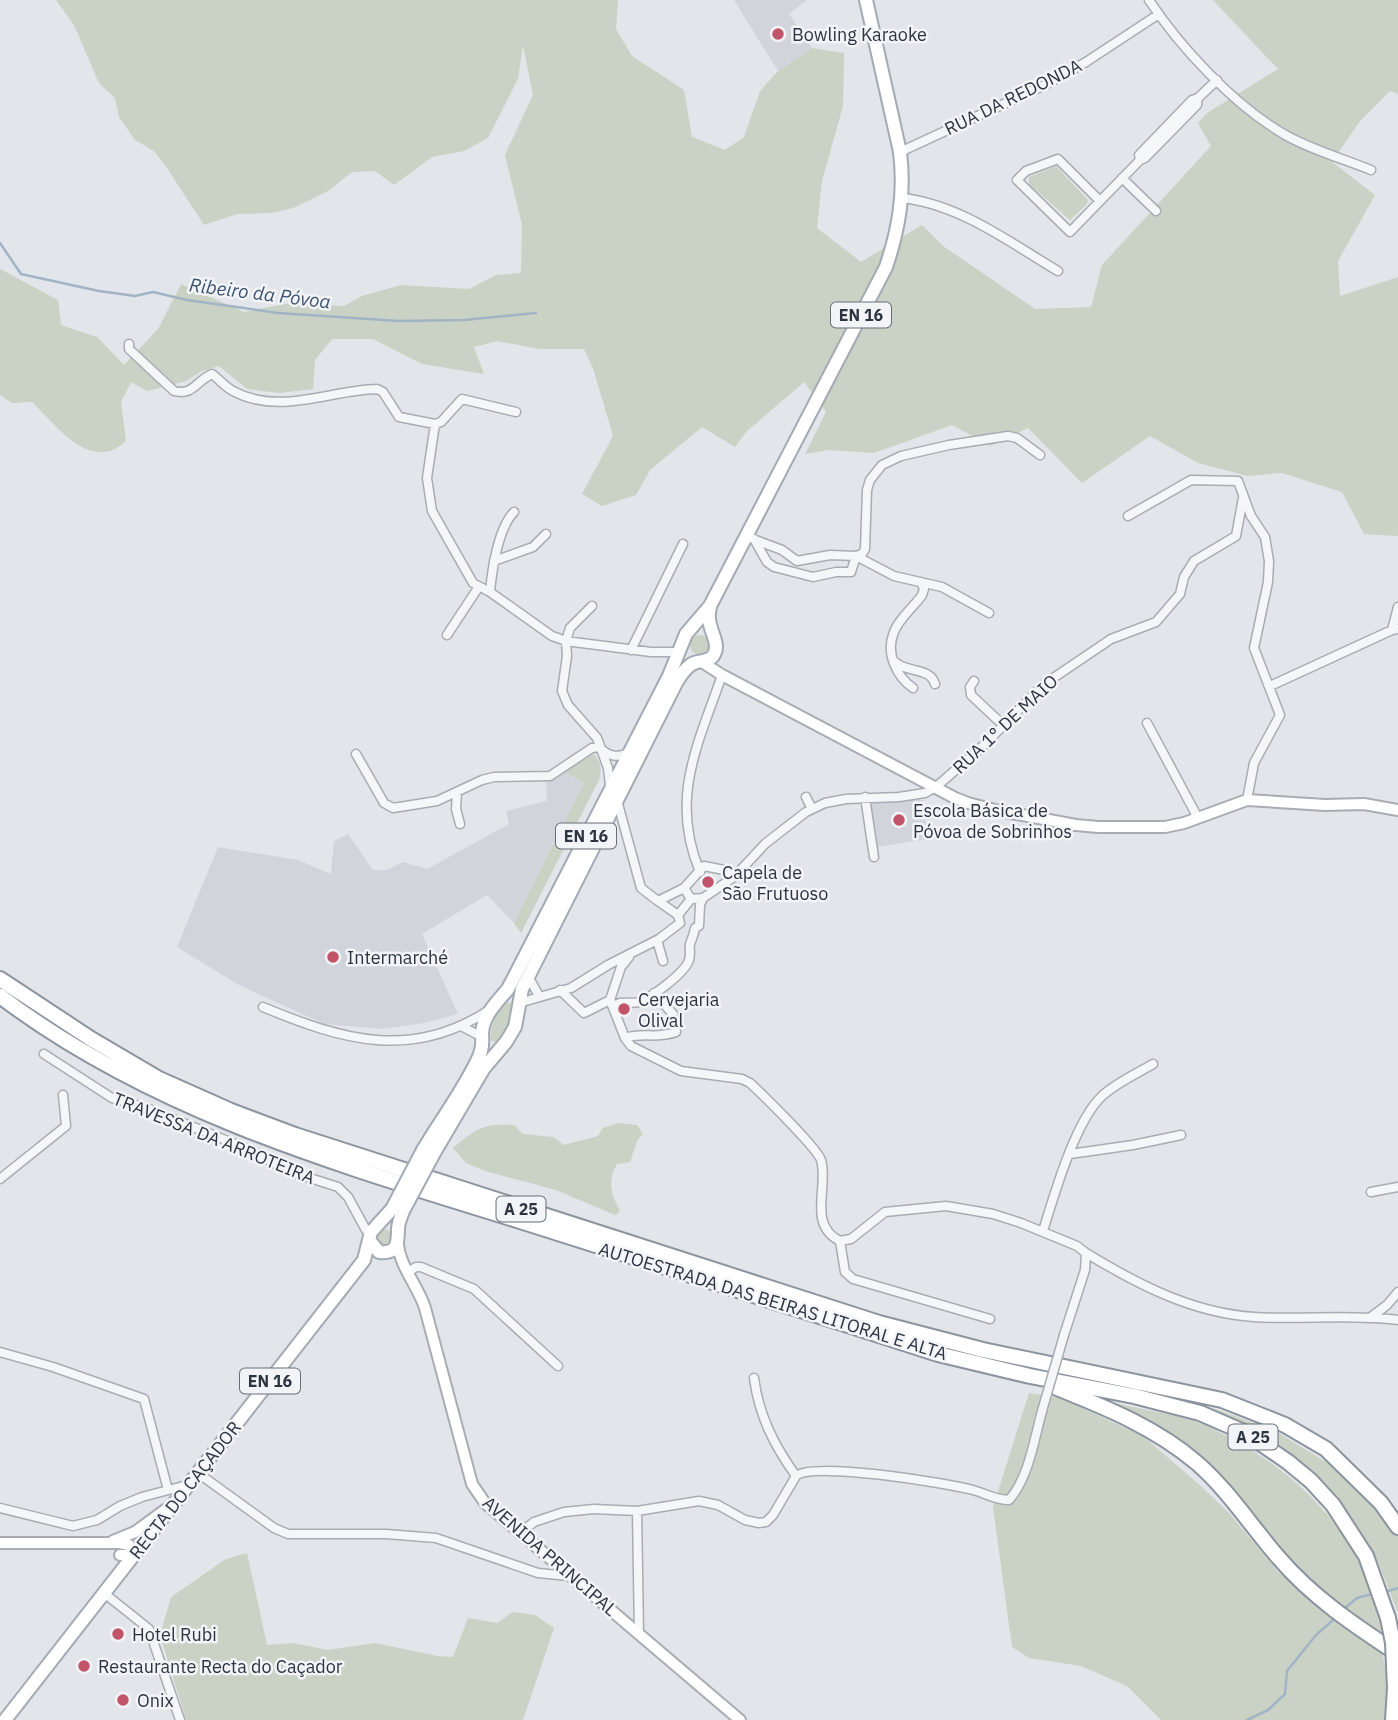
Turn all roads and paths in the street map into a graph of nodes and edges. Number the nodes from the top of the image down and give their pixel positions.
1 (866, 0) edge
2 (1149, 0) edge
3 (1158, 14) junction
4 (1217, 80) junction
5 (900, 152) junction
6 (1371, 170) dead end
7 (1122, 178) junction
8 (902, 198) junction
9 (1100, 201) junction
10 (1156, 211) dead end
11 (1058, 271) dead end
12 (129, 344) dead end
13 (516, 412) dead end
14 (435, 424) junction
15 (1040, 455) dead end
16 (1243, 498) junction
17 (514, 512) dead end
18 (1128, 516) dead end
19 (546, 534) dead end
20 (750, 538) junction
21 (683, 544) dead end
22 (856, 556) junction
23 (494, 561) junction
24 (920, 582) junction
25 (478, 587) junction
26 (490, 592) junction
27 (592, 606) dead end
28 (710, 606) junction
29 (1398, 607) edge
30 (989, 613) dead end
31 (1395, 629) edge
32 (691, 630) junction
33 (711, 632) junction
34 (447, 635) dead end
35 (566, 641) junction
36 (681, 648) junction
37 (631, 650) junction
38 (651, 653) junction
39 (715, 653) junction
40 (893, 659) junction
41 (699, 662) junction
42 (722, 675) junction
43 (669, 676) junction
44 (974, 681) dead end
45 (935, 684) dead end
46 (1270, 686) junction
47 (913, 688) dead end
48 (1147, 723) dead end
49 (1003, 725) junction
50 (600, 747) junction
51 (630, 752) junction
52 (356, 754) dead end
53 (929, 788) junction
54 (457, 793) junction
55 (614, 795) junction
56 (806, 797) dead end
57 (865, 797) junction
58 (1247, 800) junction
59 (812, 809) junction
60 (1398, 810) edge
61 (1198, 818) junction
62 (460, 824) dead end
63 (604, 825) junction
64 (624, 830) junction
65 (874, 857) dead end
66 (700, 872) junction
67 (734, 877) junction
68 (684, 888) junction
69 (703, 898) junction
70 (691, 899) junction
71 (658, 901) junction
72 (679, 919) junction
73 (695, 928) junction
74 (657, 940) junction
75 (630, 955) junction
76 (663, 961) dead end
77 (528, 976) junction
78 (0, 979) edge
79 (560, 990) junction
80 (654, 993) junction
81 (0, 996) edge
82 (502, 996) junction
83 (539, 996) junction
84 (518, 1003) junction
85 (611, 1003) junction
86 (263, 1007) dead end
87 (491, 1009) junction
88 (463, 1027) junction
89 (483, 1039) junction
90 (626, 1041) junction
91 (499, 1047) junction
92 (44, 1054) dead end
93 (1153, 1064) dead end
94 (63, 1095) dead end
95 (1181, 1135) dead end
96 (429, 1151) junction
97 (1070, 1154) junction
98 (0, 1178) edge
99 (1398, 1187) edge
100 (1371, 1192) dead end
101 (398, 1210) junction
102 (1043, 1231) junction
103 (398, 1237) junction
104 (376, 1240) junction
105 (840, 1241) junction
106 (1086, 1253) junction
107 (407, 1269) junction
108 (1398, 1292) edge
109 (1371, 1317) junction
110 (990, 1319) dead end
111 (1398, 1320) edge
112 (0, 1352) edge
113 (558, 1366) dead end
114 (1030, 1376) junction
115 (754, 1378) dead end
116 (198, 1473) junction
117 (796, 1476) junction
118 (190, 1484) junction
119 (168, 1490) junction
120 (176, 1502) junction
121 (0, 1508) edge
122 (637, 1511) junction
123 (73, 1527) junction
124 (1398, 1527) edge
125 (521, 1532) junction
126 (0, 1543) edge
127 (73, 1544) junction
128 (109, 1544) junction
129 (120, 1555) junction
130 (135, 1555) junction
131 (551, 1560) junction
132 (121, 1572) junction
133 (538, 1573) junction
134 (569, 1576) junction
135 (104, 1593) junction
136 (639, 1634) junction
137 (1398, 1654) edge
138 (5, 1720) edge
139 (180, 1720) edge
140 (740, 1720) edge
141 (1394, 1720) edge

1 - 5 main road, EN 16
2 - 3 street
3 - 4 street
3 - 5 street, RUA DA REDONDA
4 - 6 street
4 - 7 street
5 - 8 main road, EN 16
7 - 9 street
7 - 10 street
8 - 11 street
8 - 20 main road, EN 16
9 - 9 street
12 - 14 street
13 - 14 street
14 - 25 street
15 - 22 street
16 - 18 street
16 - 46 street
16 - 49 street, RUA 1° DE MAIO
17 - 23 street
19 - 23 street
20 - 22 street
20 - 22 street
20 - 28 main road, EN 16
21 - 37 street
22 - 24 street
23 - 26 street
24 - 30 street
24 - 40 street
25 - 26 street
25 - 34 street
26 - 35 street
27 - 35 street
28 - 32 main road, EN 16
28 - 33 main road
29 - 31 street
31 - 46 street
32 - 33 main road
32 - 36 main road, EN 16
33 - 39 main road
35 - 37 street
35 - 50 street
36 - 38 street
36 - 41 main road
36 - 43 main road, EN 16
37 - 38 street
38 - 43 street
39 - 41 main road, EN 16
39 - 42 street
40 - 45 street
40 - 47 street
41 - 42 street
41 - 55 main road, EN 16
42 - 53 street
42 - 66 street
43 - 51 main road, EN 16
44 - 49 street
46 - 58 street
48 - 61 street
49 - 53 street, RUA 1° DE MAIO
50 - 51 street
50 - 54 street
50 - 55 street
51 - 55 main road, EN 16
52 - 54 street
53 - 57 street
53 - 61 street
54 - 62 street
55 - 63 main road, EN 16
55 - 64 street
55 - 82 main road, EN 16
56 - 59 street
57 - 59 street
57 - 65 street
58 - 60 street
58 - 61 street
59 - 67 street
63 - 64 street
63 - 77 main road, EN 16
64 - 71 street
66 - 67 street
66 - 68 street
67 - 69 street
68 - 70 street
68 - 71 street
69 - 70 street
69 - 73 street
70 - 72 street
71 - 72 street
72 - 73 street
72 - 74 street
73 - 80 street
74 - 75 street
74 - 76 street
75 - 79 street
75 - 85 street
77 - 83 street
77 - 84 main road, EN 16
78 - 124 highway, AUTOESTRADA DAS BEIRAS LITORAL E ALTA / A 25
79 - 83 street
79 - 85 street
80 - 85 street
80 - 90 street
81 - 114 highway, AUTOESTRADA DAS BEIRAS LITORAL E ALTA / A 25
82 - 84 main road
82 - 87 main road, EN 16
83 - 84 street
84 - 91 main road, EN 16
85 - 90 street
86 - 88 street
87 - 88 street
87 - 89 main road, EN 16
88 - 89 street
89 - 91 main road
89 - 96 main road, EN 16
90 - 105 street
91 - 96 main road, EN 16
92 - 104 street, TRAVESSA DA ARROTEIRA
93 - 97 street
94 - 98 street
95 - 97 street
96 - 101 main road, EN 16, bridge
97 - 102 street
99 - 100 street
101 - 103 main road, EN 16
101 - 104 main road, EN 16
102 - 105 street
102 - 106 street
103 - 104 main road
103 - 104 main road
103 - 107 street, AVENIDA PRINCIPAL
104 - 107 street
104 - 116 main road, RECTA DO CAÇADOR / EN 16
105 - 110 street
106 - 109 street
106 - 117 street, bridge
107 - 113 street
107 - 125 street, AVENIDA PRINCIPAL
108 - 109 street
109 - 111 street
112 - 119 street
114 - 137 highway
114 - 141 highway, AUTOESTRADA DAS BEIRAS LITORAL E ALTA / A 25, bridge
115 - 117 street
116 - 118 main road, RECTA DO CAÇADOR / EN 16
116 - 133 street
117 - 122 street
118 - 119 street
118 - 120 main road, RECTA DO CAÇADOR / EN 16
119 - 123 street
120 - 128 street
120 - 130 main road, RECTA DO CAÇADOR / EN 16
121 - 123 street
122 - 125 street
122 - 136 street
123 - 127 street
125 - 131 street, AVENIDA PRINCIPAL
126 - 127 street
127 - 128 street
128 - 129 street
128 - 130 street
129 - 130 street
129 - 132 street
130 - 132 main road, RECTA DO CAÇADOR / EN 16
131 - 133 street
131 - 134 street, AVENIDA PRINCIPAL
132 - 135 main road, RECTA DO CAÇADOR / EN 16
133 - 134 street
134 - 136 street, AVENIDA PRINCIPAL
135 - 138 main road, RECTA DO CAÇADOR / EN 16
135 - 139 street
136 - 140 street, AVENIDA PRINCIPAL

